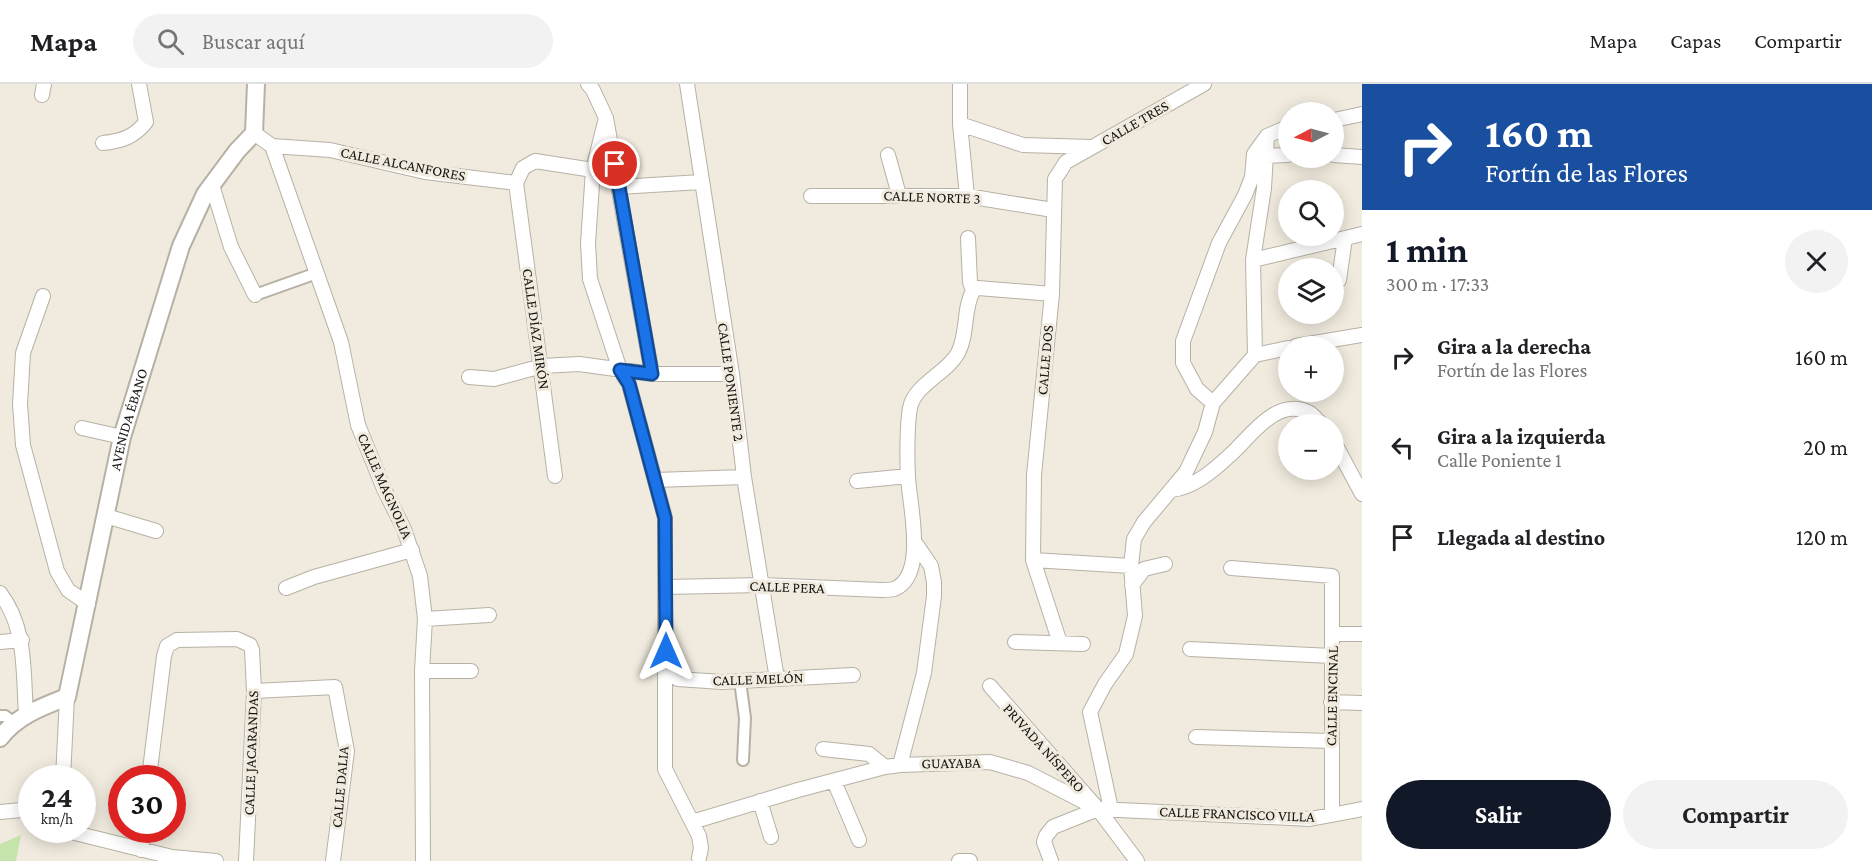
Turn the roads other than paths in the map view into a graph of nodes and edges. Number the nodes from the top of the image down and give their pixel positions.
1 (139, 84) edge
2 (256, 84) edge
3 (588, 84) edge
4 (687, 84) edge
5 (960, 84) edge
6 (1204, 84) edge
7 (1362, 114) edge
8 (606, 118) junction
9 (1344, 118) edge
10 (960, 124) junction
11 (1278, 131) edge
12 (254, 133) junction
13 (1267, 136) junction
14 (103, 143) dead end
15 (272, 146) junction
16 (1093, 147) junction
17 (888, 155) dead end
18 (1278, 155) edge
19 (1266, 156) junction
20 (1344, 156) edge
21 (1362, 157) edge
22 (1066, 162) joint
23 (593, 170) junction
24 (516, 183) junction
25 (701, 183) junction
26 (212, 185) junction
27 (619, 187) junction
28 (899, 195) junction
29 (811, 196) dead end
30 (966, 196) junction
31 (1053, 210) junction
32 (1362, 234) edge
33 (968, 238) dead end
34 (1345, 238) junction
35 (1342, 258) edge
36 (1253, 260) junction
37 (317, 273) junction
38 (973, 291) junction
39 (1052, 294) junction
40 (255, 295) joint
41 (43, 296) dead end
42 (1362, 335) edge
43 (1344, 338) edge
44 (1278, 350) edge
45 (1255, 355) junction
46 (542, 366) junction
47 (620, 370) junction
48 (652, 374) junction
49 (732, 374) junction
50 (469, 377) dead end
51 (1213, 403) junction
52 (1312, 414) edge
53 (82, 428) dead end
54 (122, 437) junction
55 (1344, 461) edge
56 (555, 476) dead end
57 (908, 476) junction
58 (744, 477) junction
59 (655, 480) junction
60 (857, 481) dead end
61 (1171, 490) junction
62 (1362, 494) edge
63 (106, 516) junction
64 (156, 531) dead end
65 (916, 544) junction
66 (412, 550) junction
67 (1033, 560) junction
68 (1165, 564) dead end
69 (1131, 566) junction
70 (1231, 568) dead end
71 (762, 585) junction
72 (1132, 585) junction
73 (665, 587) junction
74 (286, 588) dead end
75 (0, 593) edge
76 (88, 604) junction
77 (489, 615) dead end
78 (425, 619) junction
79 (1333, 634) junction
80 (1362, 634) edge
81 (22, 640) junction
82 (0, 642) edge
83 (1015, 642) dead end
84 (1060, 643) junction
85 (1083, 644) dead end
86 (1190, 650) dead end
87 (1332, 656) junction
88 (422, 671) junction
89 (471, 671) dead end
90 (666, 672) junction
91 (853, 675) dead end
92 (777, 679) junction
93 (740, 681) junction
94 (990, 686) dead end
95 (254, 691) junction
96 (67, 697) junction
97 (1331, 702) junction
98 (1362, 704) edge
99 (13, 718) edge
100 (1196, 737) dead end
101 (0, 738) edge
102 (1331, 741) junction
103 (823, 749) dead end
104 (743, 760) dead end
105 (64, 765) edge
106 (151, 765) edge
107 (900, 765) junction
108 (885, 767) junction
109 (834, 781) junction
110 (760, 801) junction
111 (1105, 809) junction
112 (1362, 809) edge
113 (18, 810) edge
114 (0, 812) edge
115 (1332, 815) junction
116 (692, 822) junction
117 (771, 837) dead end
118 (96, 838) edge
119 (859, 840) dead end
120 (142, 843) edge
121 (141, 850) junction
122 (1132, 858) edge
123 (172, 859) edge
124 (695, 860) edge
125 (216, 861) edge
126 (246, 861) edge
127 (333, 861) edge
128 (423, 861) edge
129 (1051, 861) edge

1 - 14 street
2 - 12 street
3 - 8 street
4 - 25 street, CALLE PONIENTE 2
5 - 10 street
6 - 16 street, CALLE TRES
7 - 9 street
8 - 23 street
8 - 27 street
10 - 16 street
10 - 30 street
11 - 13 street
12 - 15 street
12 - 26 street, AVENIDA ÉBANO
13 - 19 street
13 - 51 street
15 - 24 street, CALLE ALCANFORES
15 - 37 street, CALLE MAGNOLIA
16 - 22 street, CALLE TRES
17 - 28 street
18 - 19 street
19 - 36 street
20 - 21 street
22 - 31 street, CALLE DOS
23 - 24 street
23 - 47 street
24 - 46 street, CALLE DÍAZ MIRÓN
25 - 27 street
25 - 49 street, CALLE PONIENTE 2
26 - 40 street
26 - 54 street, AVENIDA ÉBANO
27 - 48 street
28 - 29 street, CALLE NORTE 3
28 - 30 street, CALLE NORTE 3
30 - 31 street, CALLE NORTE 3
31 - 39 street, CALLE DOS
32 - 34 street
33 - 38 street
34 - 35 street
34 - 36 street
36 - 45 street
37 - 40 street
37 - 66 street, CALLE MAGNOLIA
38 - 39 street
38 - 57 street
39 - 67 street, CALLE DOS
41 - 76 street
42 - 43 street
44 - 45 street
45 - 51 street
46 - 47 street
46 - 50 street
46 - 56 street, CALLE DÍAZ MIRÓN
47 - 48 street
47 - 59 street
48 - 49 street
49 - 58 street, CALLE PONIENTE 2
51 - 61 street
52 - 61 street
53 - 54 street
54 - 63 street, AVENIDA ÉBANO
55 - 62 street
57 - 60 street
57 - 65 street
58 - 59 street
58 - 71 street, CALLE PONIENTE 2
59 - 73 street
61 - 69 street
63 - 64 street
63 - 76 street, AVENIDA ÉBANO
65 - 71 street, CALLE PERA
65 - 107 street
66 - 74 street
66 - 78 street, CALLE MAGNOLIA
67 - 69 street
67 - 84 street
68 - 72 street
69 - 72 street
70 - 79 street, CALLE ENCINAL
71 - 73 street, CALLE PERA
71 - 92 street, CALLE PONIENTE 2
72 - 111 street
73 - 90 street
75 - 81 street
76 - 96 street, AVENIDA ÉBANO
77 - 78 street
78 - 88 street, CALLE MAGNOLIA
79 - 80 street
79 - 87 street, CALLE ENCINAL
81 - 82 street
81 - 99 street
83 - 84 street
84 - 85 street
86 - 87 street
87 - 97 street, CALLE ENCINAL
88 - 89 street
88 - 128 street, CALLE MAGNOLIA
90 - 93 street, CALLE MELÓN
90 - 116 street
91 - 92 street, CALLE MELÓN
92 - 93 street, CALLE MELÓN
93 - 104 street
94 - 111 street, PRIVADA NÍSPERO
95 - 106 street, CALLE JACARANDAS
95 - 126 street, CALLE JACARANDAS
95 - 127 street, CALLE DALIA
96 - 99 street
96 - 105 street
97 - 98 street
97 - 102 street, CALLE ENCINAL
99 - 101 street
100 - 102 street
102 - 115 street, CALLE ENCINAL
103 - 108 street
107 - 108 street, GUAYABA
107 - 111 street, GUAYABA
108 - 109 street, GUAYABA
109 - 110 street, GUAYABA
109 - 119 street
110 - 116 street, GUAYABA
110 - 117 street
111 - 115 street, CALLE FRANCISCO VILLA
111 - 122 street, PRIVADA NÍSPERO
111 - 129 street
112 - 115 street, CALLE FRANCISCO VILLA
113 - 114 street
116 - 124 street
118 - 121 street
120 - 121 street
121 - 123 street
123 - 125 street

